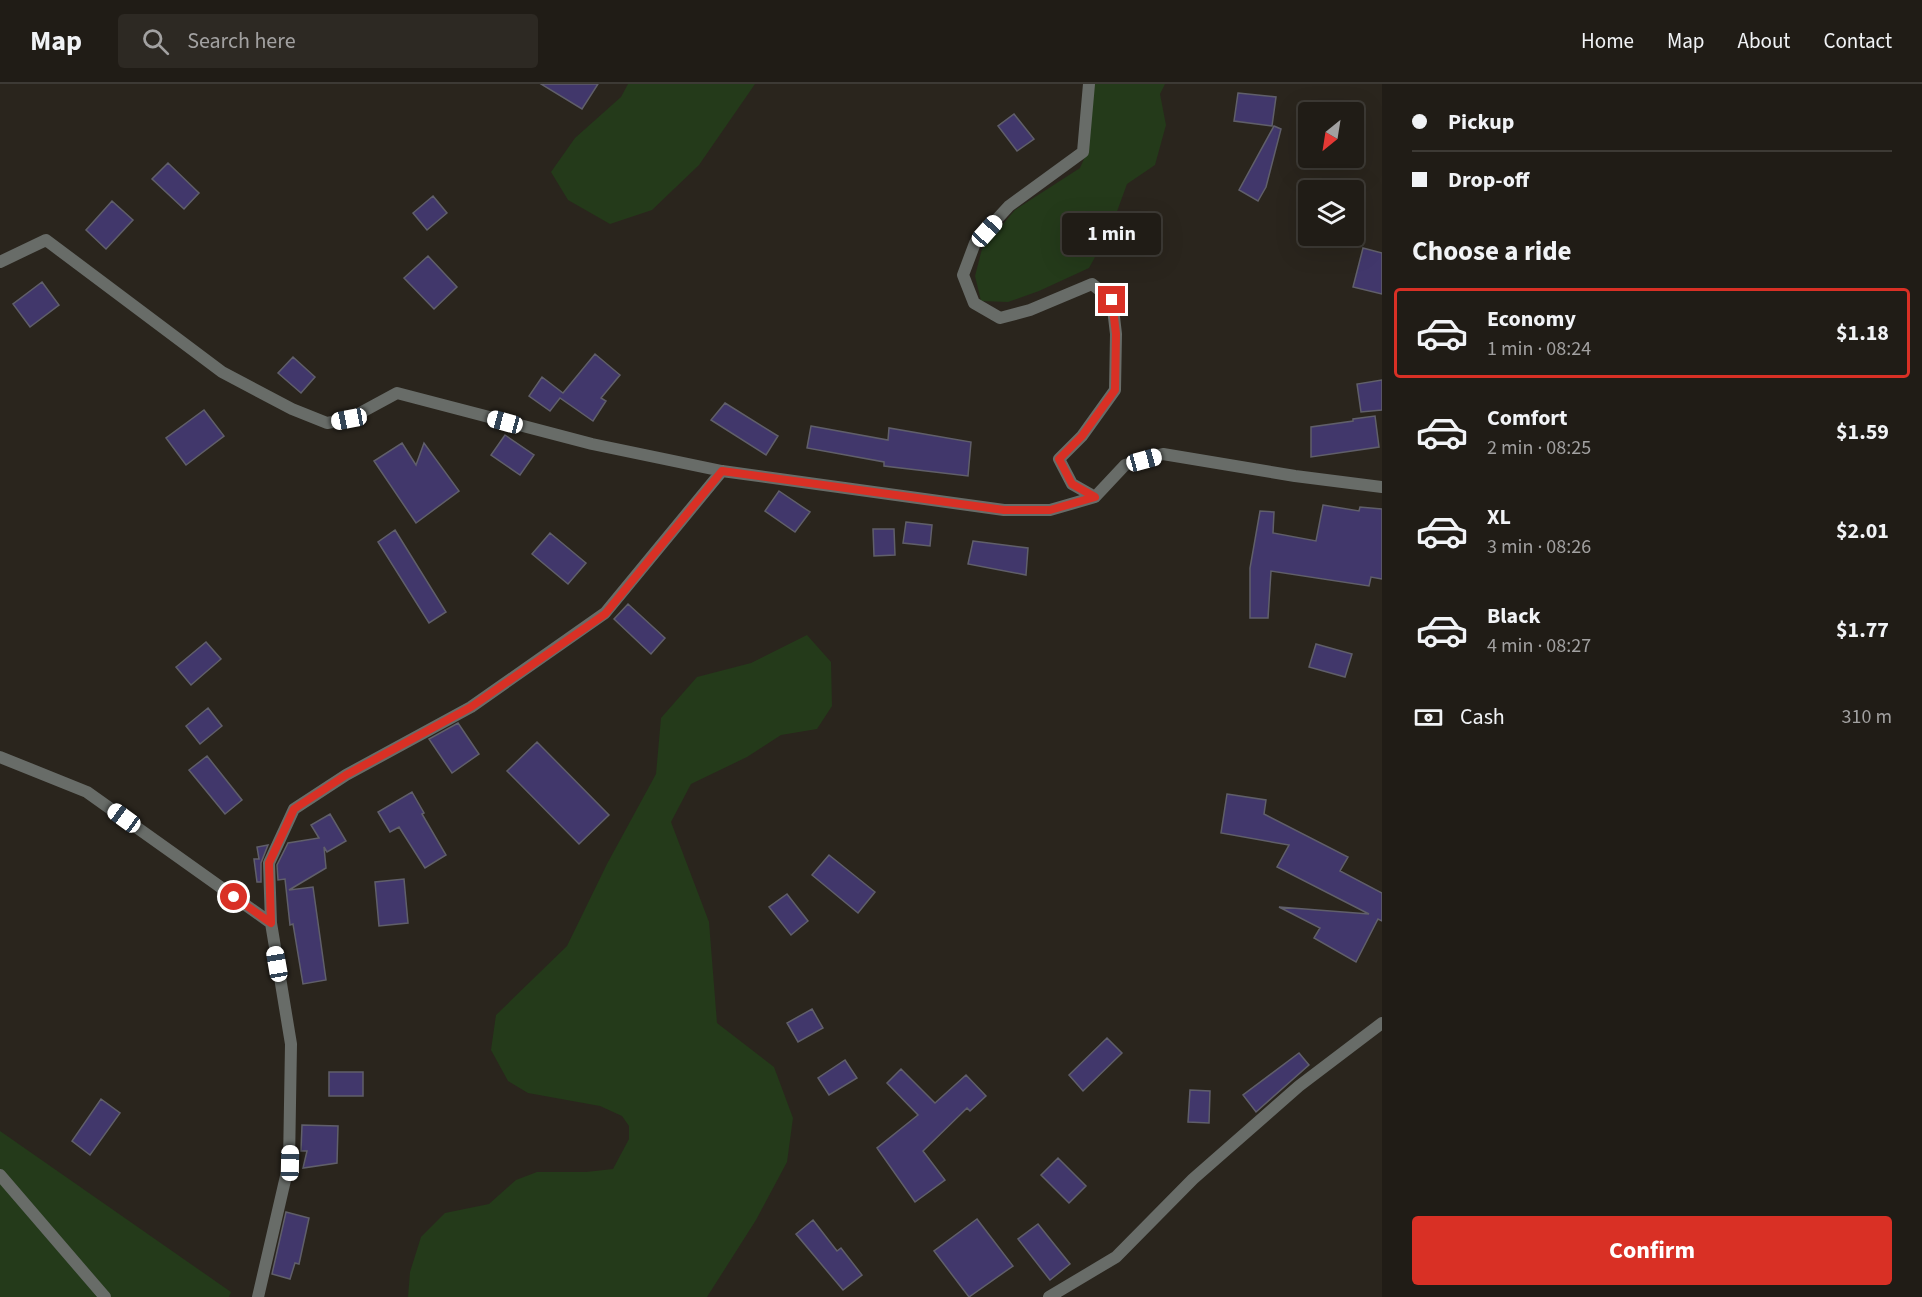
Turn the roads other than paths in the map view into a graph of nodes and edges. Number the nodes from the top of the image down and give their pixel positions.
1 (1089, 84) edge
2 (0, 262) edge
3 (722, 471) junction
4 (1382, 487) edge
5 (1095, 497) junction
6 (0, 757) edge
7 (271, 923) junction
8 (1382, 1023) edge
9 (0, 1175) edge
10 (105, 1297) edge
11 (258, 1297) edge
12 (1049, 1297) edge

1 - 5 street
2 - 3 street
3 - 5 street
3 - 7 street
4 - 5 street
6 - 7 street
7 - 11 street
8 - 12 street
9 - 10 street

